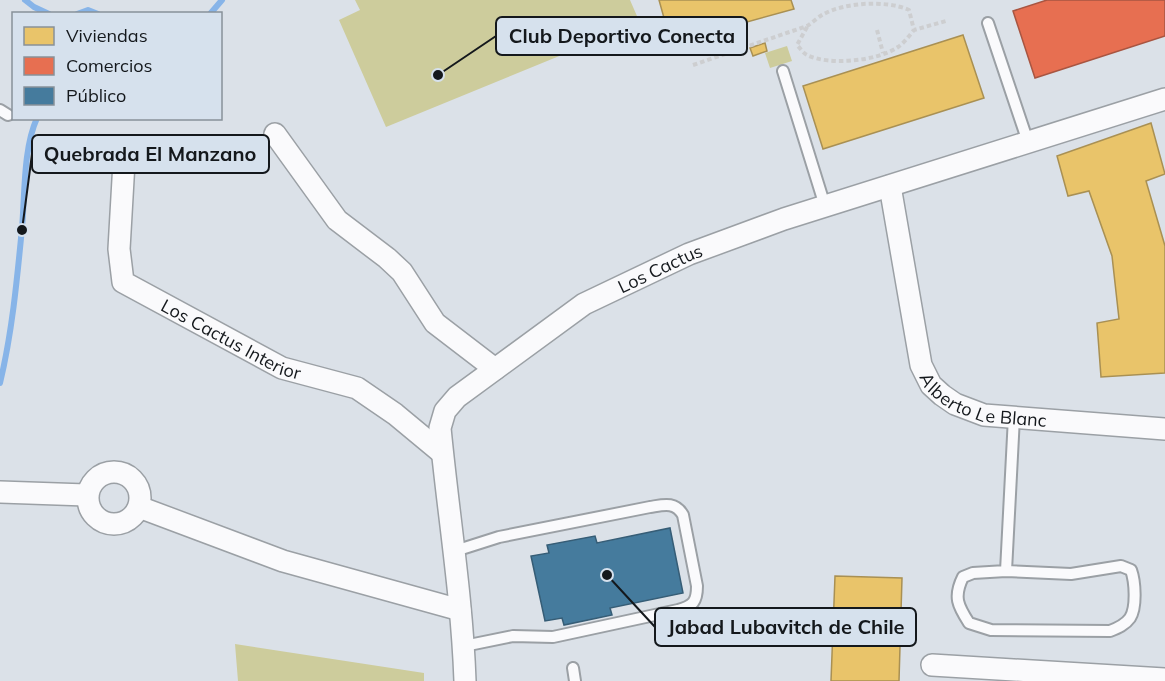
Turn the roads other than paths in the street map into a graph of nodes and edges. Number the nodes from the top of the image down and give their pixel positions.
1 (988, 23) dead end
2 (783, 72) dead end
3 (1165, 99) edge
4 (274, 134) dead end
5 (1028, 142) junction
6 (124, 162) dead end
7 (890, 186) junction
8 (825, 206) junction
9 (495, 369) junction
10 (1014, 417) junction
11 (1165, 429) edge
12 (442, 453) junction
13 (0, 492) edge
14 (86, 495) junction
15 (139, 507) junction
16 (455, 551) junction
17 (1006, 572) junction
18 (460, 610) junction
19 (464, 646) junction
20 (573, 668) dead end
21 (944, 671) edge
22 (1165, 679) edge
23 (465, 681) edge
24 (575, 681) edge

1 - 5 lane
2 - 8 lane
3 - 5 street, Los Cactus
4 - 9 street
5 - 7 street, Los Cactus
6 - 12 street, Los Cactus Interior
7 - 8 street, Los Cactus
7 - 10 street, Alberto Le Blanc
8 - 9 street, Los Cactus
9 - 12 street, Los Cactus
10 - 11 street, Alberto Le Blanc
10 - 17 lane
12 - 16 street, Los Cactus
13 - 14 street
14 - 15 street
14 - 15 street
15 - 18 street
16 - 18 street, Los Cactus
16 - 19 lane
17 - 17 lane
18 - 19 street, Los Cactus
19 - 23 street, Los Cactus
20 - 24 lane
21 - 22 street

